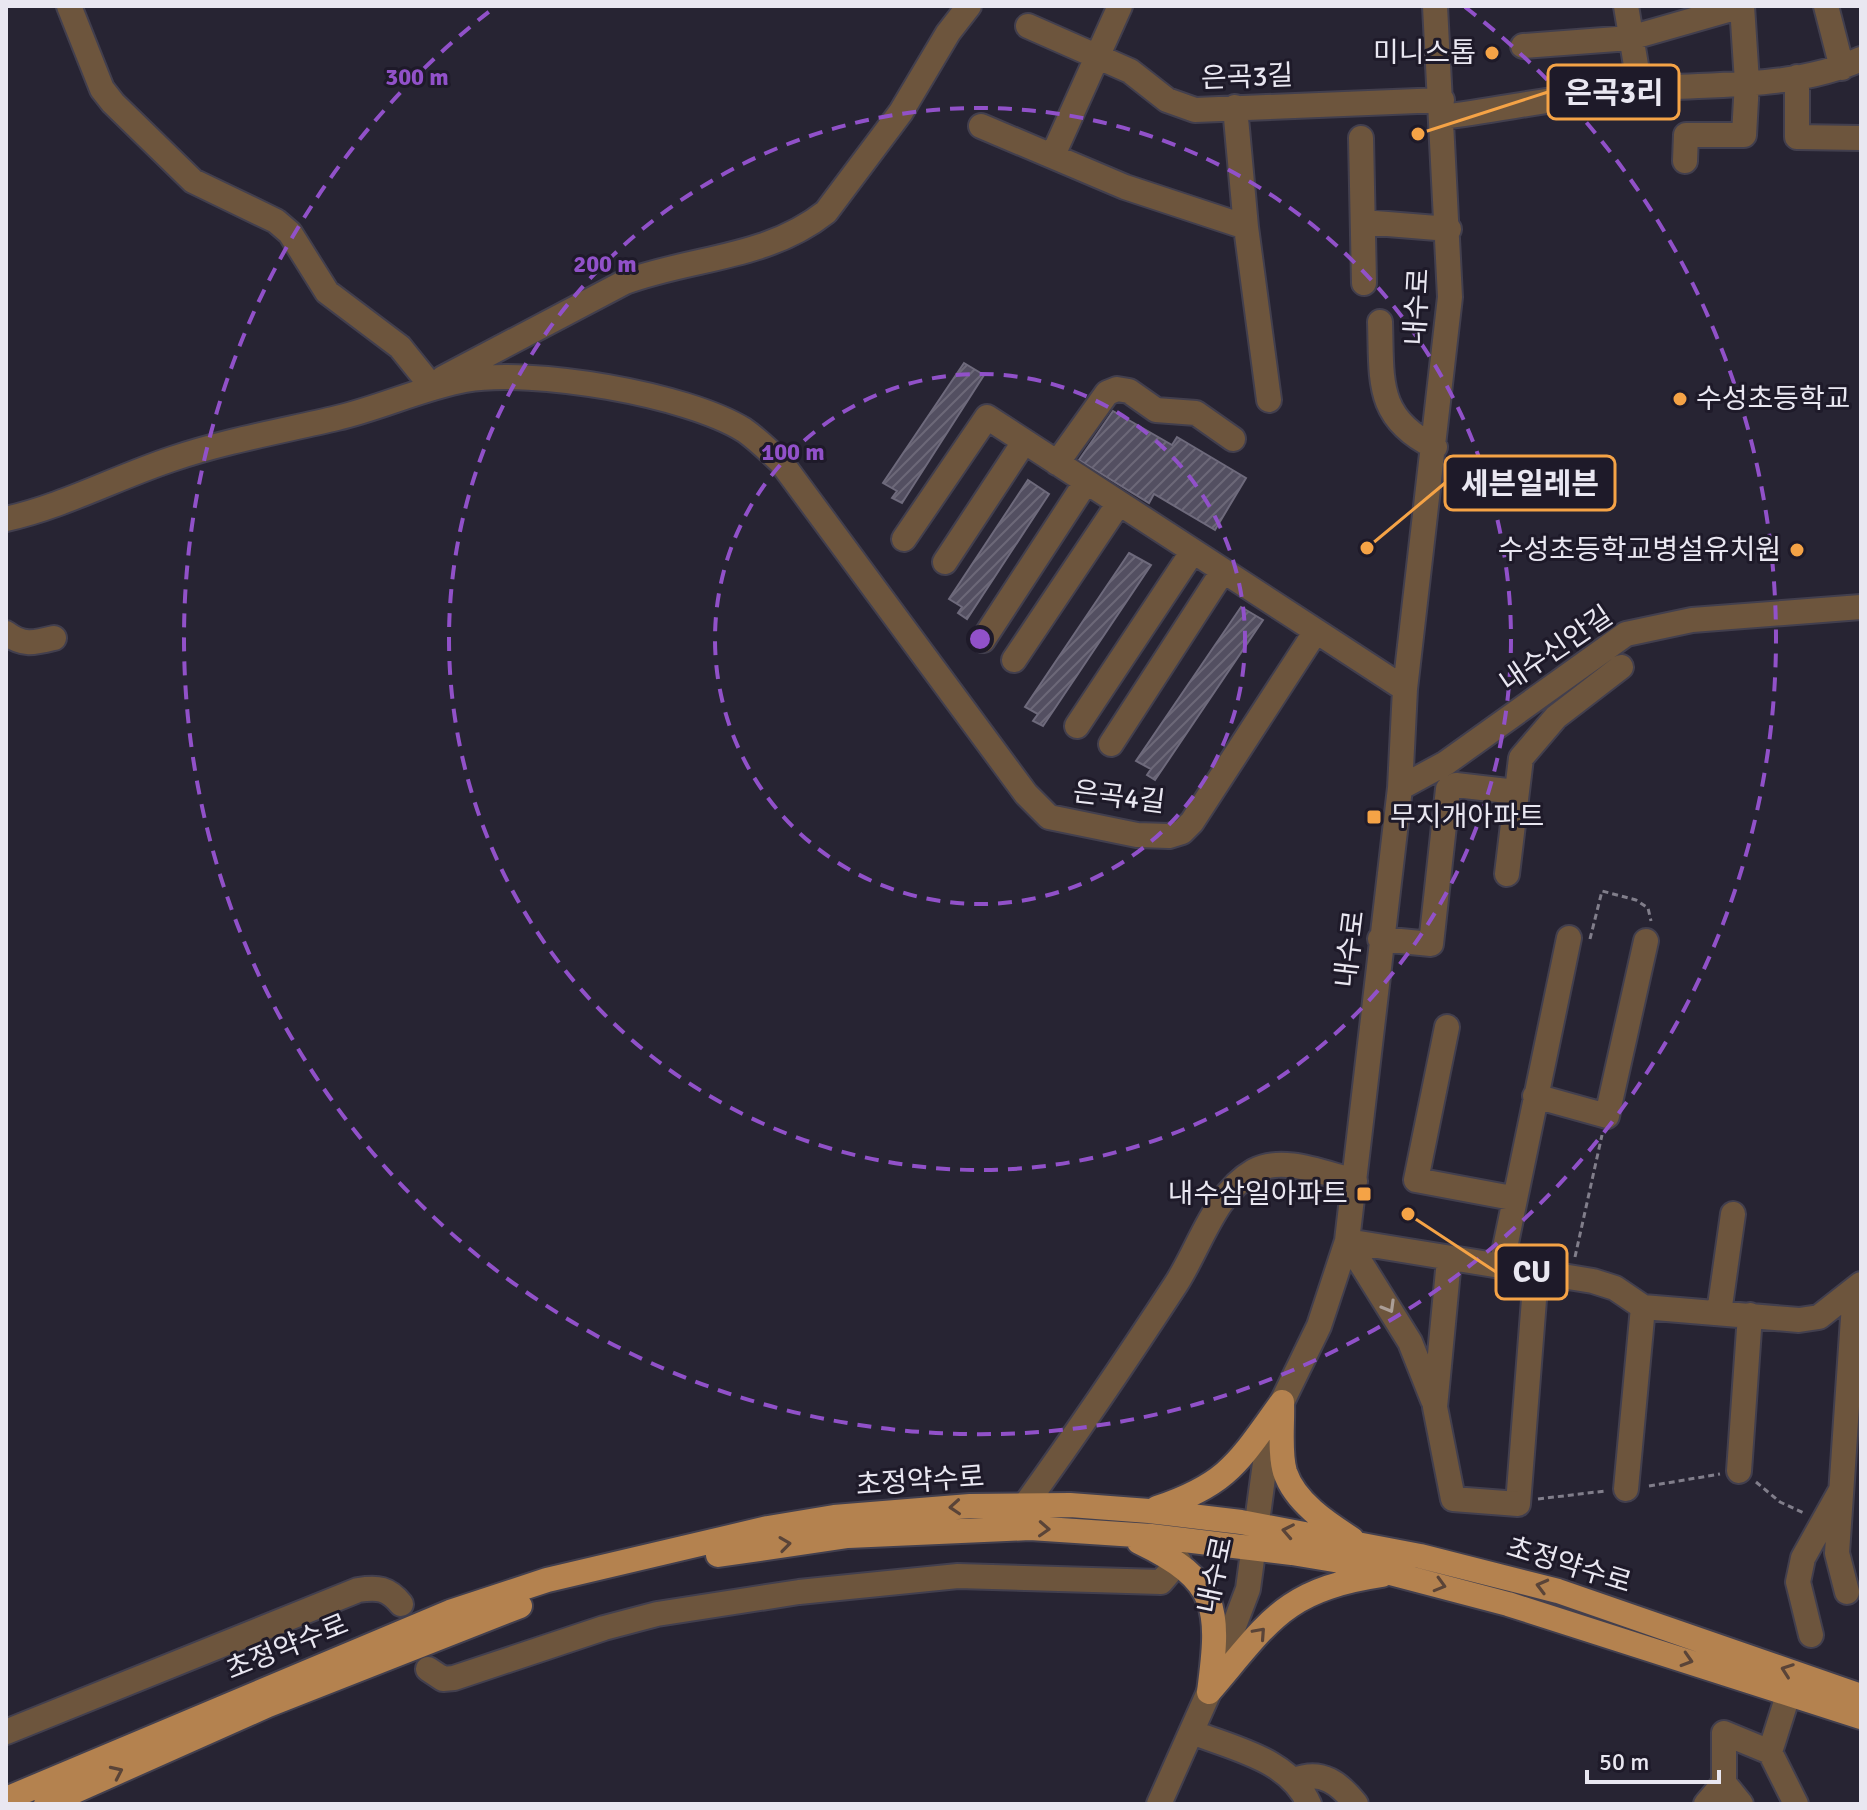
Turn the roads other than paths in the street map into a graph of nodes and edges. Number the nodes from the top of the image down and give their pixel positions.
1 (69, 6) edge
2 (969, 6) edge
3 (1120, 6) edge
4 (1435, 6) edge
5 (1626, 6) edge
6 (1826, 6) edge
7 (1028, 26) dead end
8 (1630, 38) junction
9 (1523, 46) dead end
10 (1098, 56) junction
11 (1852, 63) edge
12 (1797, 77) junction
13 (1747, 82) junction
14 (1640, 89) junction
15 (1235, 107) junction
16 (1442, 109) junction
17 (981, 126) dead end
18 (1361, 138) dead end
19 (1861, 138) edge
20 (1053, 155) junction
21 (1685, 161) dead end
22 (1363, 222) junction
23 (1246, 227) junction
24 (1449, 229) junction
25 (1364, 283) dead end
26 (1380, 322) dead end
27 (433, 388) junction
28 (1269, 400) dead end
29 (1233, 439) dead end
30 (1024, 442) junction
31 (1435, 447) junction
32 (1057, 463) junction
33 (1086, 482) junction
34 (1119, 503) junction
35 (6, 519) edge
36 (904, 539) dead end
37 (1193, 551) junction
38 (945, 562) dead end
39 (1223, 571) junction
40 (1861, 607) edge
41 (1316, 631) junction
42 (6, 633) edge
43 (54, 638) dead end
44 (983, 640) dead end
45 (1014, 660) dead end
46 (1621, 667) dead end
47 (1405, 689) junction
48 (1077, 726) dead end
49 (1111, 744) dead end
50 (1400, 788) junction
51 (1516, 792) junction
52 (1507, 874) dead end
53 (1569, 938) road end
54 (1380, 939) junction
55 (1646, 941) road end
56 (1447, 1027) dead end
57 (1535, 1096) junction
58 (1355, 1181) junction
59 (1512, 1198) junction
60 (1733, 1214) dead end
61 (1347, 1241) junction
62 (1449, 1260) junction
63 (1501, 1267) junction
64 (1536, 1274) junction
65 (1858, 1287) edge
66 (1643, 1307) junction
67 (1719, 1313) junction
68 (1750, 1315) junction
69 (1282, 1402) junction
70 (1435, 1407) junction
71 (1739, 1471) road end
72 (1842, 1488) junction
73 (1626, 1489) road end
74 (1025, 1505) junction
75 (1149, 1511) junction
76 (1122, 1534) junction
77 (1255, 1537) junction
78 (1361, 1545) junction
79 (1179, 1561) junction
80 (1392, 1573) junction
81 (1847, 1592) dead end
82 (401, 1604) dead end
83 (1811, 1635) dead end
84 (428, 1669) dead end
85 (1209, 1692) junction
86 (1789, 1692) junction
87 (1861, 1696) edge
88 (1861, 1717) edge
89 (6, 1732) edge
90 (1192, 1732) junction
91 (1770, 1752) junction
92 (1295, 1780) junction
93 (1724, 1783) junction
94 (6, 1799) edge
95 (46, 1804) edge
96 (1159, 1804) edge
97 (1309, 1804) edge
98 (1356, 1804) edge
99 (1706, 1804) edge
100 (1741, 1804) edge
101 (1796, 1804) edge

1 - 27 street
2 - 27 street
3 - 10 street
4 - 16 street, 내수로
5 - 8 street
6 - 11 street
7 - 10 street, 은곡3길
8 - 9 street
8 - 13 street
8 - 14 street
10 - 15 street, 은곡3길
10 - 20 street
11 - 12 street, 은곡3길
12 - 13 street, 은곡3길
12 - 19 street
13 - 14 street, 은곡3길
13 - 21 street
14 - 16 street, 은곡3길
15 - 16 street, 은곡3길
15 - 23 street
16 - 24 street, 내수로
17 - 20 street
18 - 22 street
20 - 23 street
22 - 24 street
22 - 25 street
23 - 28 street
24 - 31 street, 내수로
26 - 31 street
27 - 35 street
27 - 41 street, 은곡4길
29 - 32 street
30 - 32 street
30 - 36 street
30 - 38 street
31 - 47 street, 내수로
32 - 33 street
33 - 34 street
33 - 44 street
34 - 37 street
34 - 45 street
37 - 39 street
37 - 48 street
39 - 41 street
39 - 49 street
40 - 50 street, 내수신안길
41 - 47 street
42 - 43 street
46 - 51 street
47 - 50 street, 내수로
50 - 54 street, 내수로
51 - 52 street
51 - 54 street
53 - 57 street
54 - 58 street, 내수로
55 - 57 street
56 - 59 street
57 - 59 street
58 - 61 street, 내수로
58 - 74 street
59 - 63 street
60 - 67 street
61 - 62 street
61 - 69 street, 내수로
61 -> 70 street
62 - 63 street
62 - 70 street
63 - 64 street
64 - 66 street
64 - 70 street
65 - 68 street
65 - 72 street
66 - 67 street
66 - 73 street
67 - 68 street
68 - 71 street
69 - 75 main road
69 - 77 street, 내수로
69 - 78 main road
72 - 81 street
72 - 83 street
74 - 75 main road, 초정약수로
74 -> 94 main road, 초정약수로
75 - 77 main road, 초정약수로
76 - 77 main road, 초정약수로
76 - 79 main road
95 -> 76 main road, 초정약수로
78 -> 77 main road, 초정약수로
77 - 80 main road, 초정약수로
77 - 85 street, 내수로
87 -> 78 main road, 초정약수로
79 - 84 street
79 - 85 main road
85 -> 80 main road
80 -> 86 main road, 초정약수로
82 - 89 street
85 - 90 street, 내수로
86 - 88 main road, 초정약수로
86 - 91 street
90 - 92 street
90 - 96 street, 내수로
91 - 93 street
91 - 101 street
92 - 97 street
92 - 98 street
93 - 99 street
93 - 100 street

